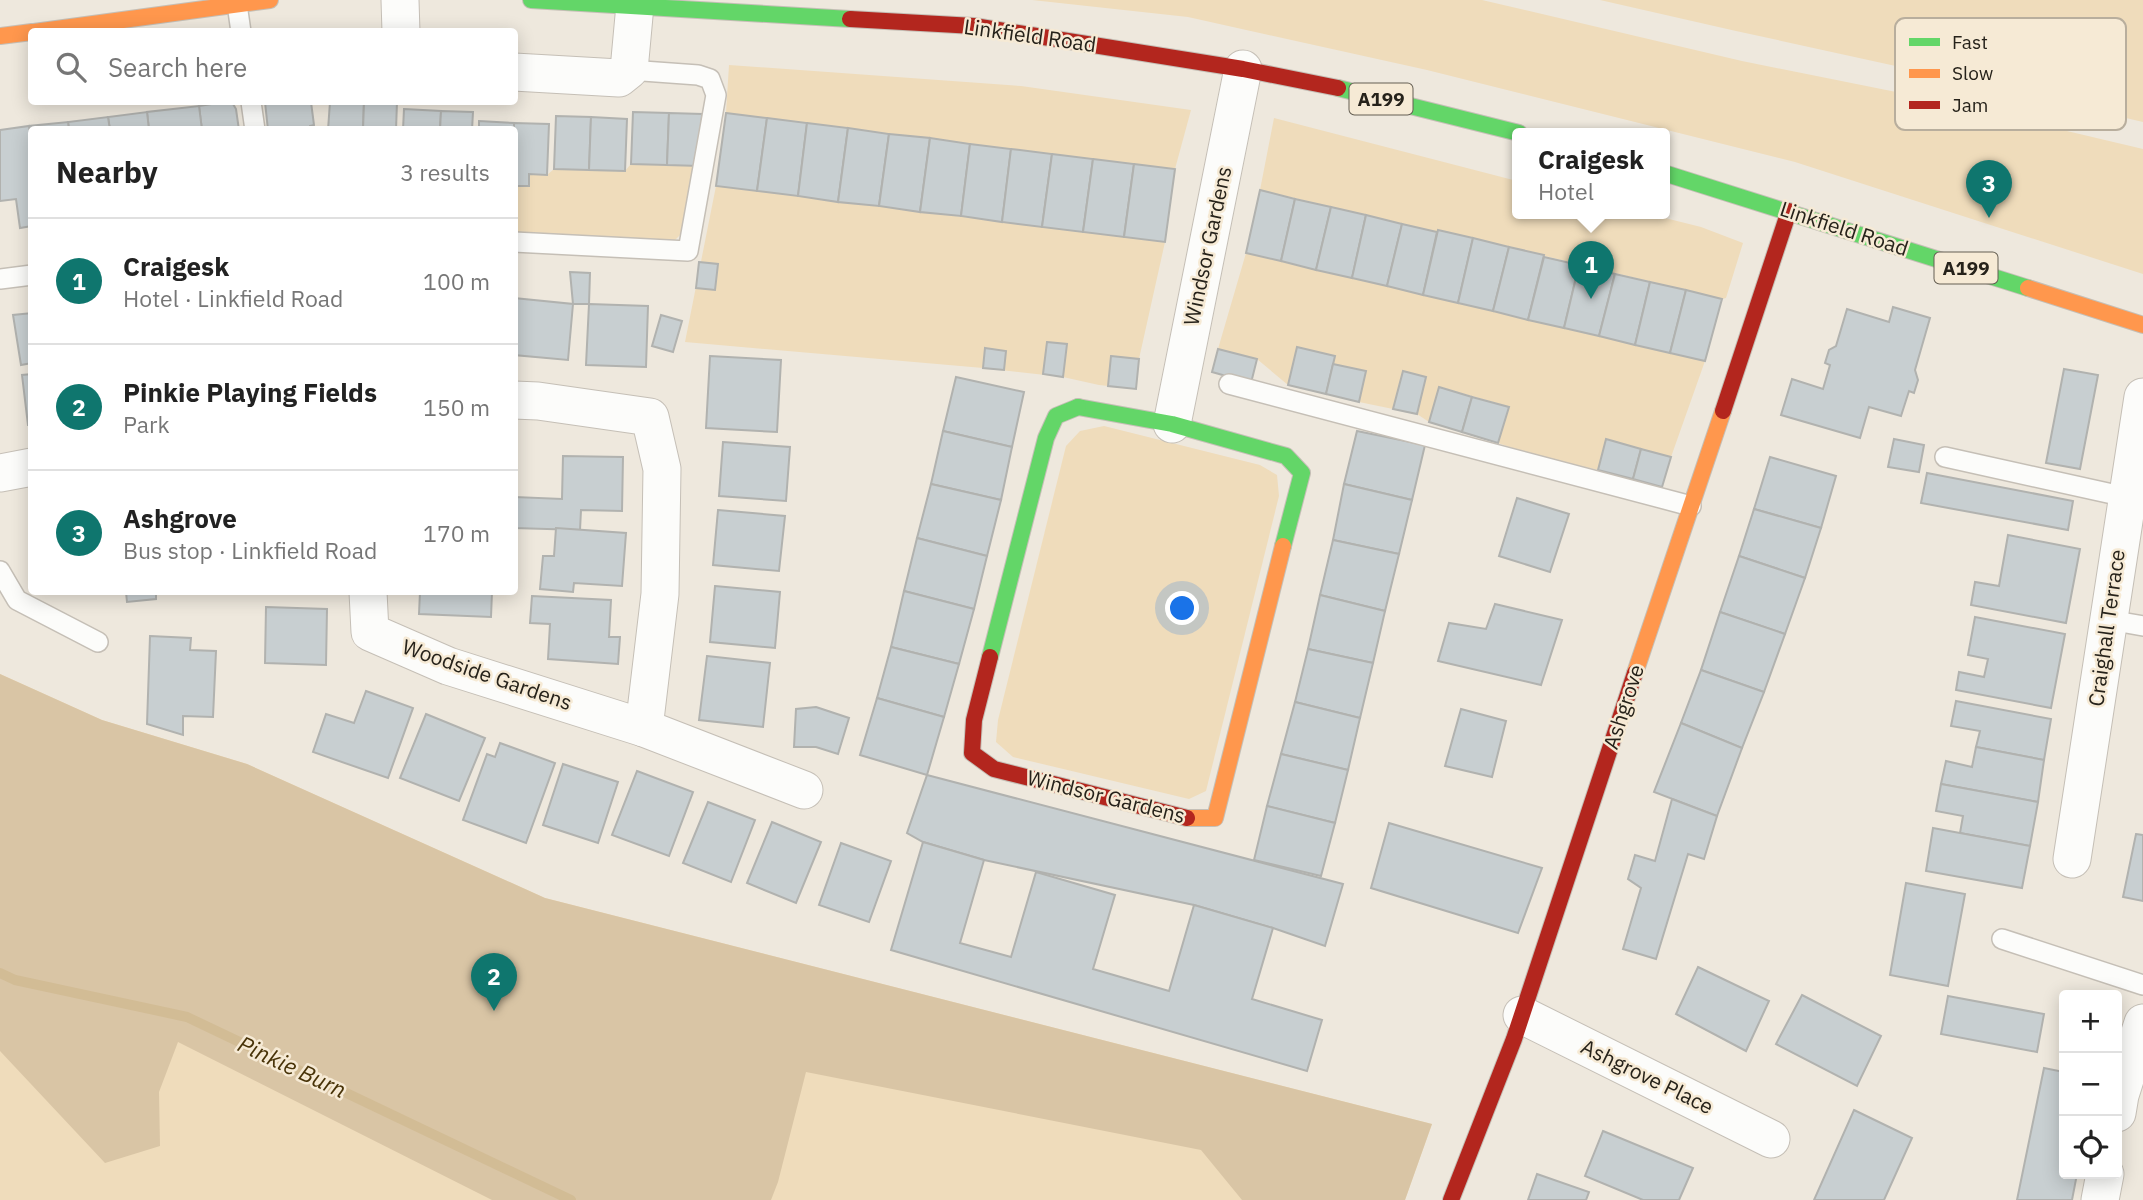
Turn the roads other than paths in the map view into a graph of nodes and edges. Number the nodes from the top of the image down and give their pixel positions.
1 (270, 0) edge
2 (400, 0) edge
3 (531, 0) edge
4 (237, 4) junction
5 (635, 5) junction
6 (62, 28) edge
7 (240, 28) edge
8 (401, 28) edge
9 (28, 33) edge
10 (0, 36) edge
11 (1243, 69) junction
12 (629, 70) junction
13 (518, 72) edge
14 (251, 105) edge
15 (254, 126) edge
16 (1512, 131) edge
17 (1670, 175) edge
18 (1789, 211) junction
19 (518, 242) edge
20 (28, 276) edge
21 (0, 279) edge
22 (2143, 325) edge
23 (1229, 384) dead end
24 (2143, 397) edge
25 (518, 400) edge
26 (1172, 424) junction
27 (1945, 457) dead end
28 (28, 468) edge
29 (0, 473) edge
30 (2126, 497) junction
31 (1690, 506) junction
32 (0, 571) edge
33 (368, 595) edge
34 (2126, 623) edge
35 (98, 642) dead end
36 (644, 728) junction
37 (804, 790) dead end
38 (2072, 859) dead end
39 (2002, 939) dead end
40 (2143, 985) edge
41 (1522, 1015) junction
42 (2143, 1023) edge
43 (2122, 1089) edge
44 (1772, 1139) dead end
45 (2104, 1179) edge
46 (1451, 1200) edge
47 (2100, 1200) edge

1 - 4 street
2 - 8 street
3 - 5 street, Linkfield Road / A199
4 - 6 street
4 - 7 lane
5 - 11 street, Linkfield Road / A199
5 - 12 street
9 - 10 street
11 - 16 street, Linkfield Road / A199
11 - 26 street, Windsor Gardens
12 - 13 street
12 - 19 lane
14 - 15 lane
17 - 18 street, Linkfield Road / A199
18 - 22 street, Linkfield Road / A199
18 - 31 street, Ashgrove
20 - 21 lane
23 - 31 lane
24 - 30 street, Craighall Terrace
25 - 36 street
26 - 26 street, Windsor Gardens
27 - 30 lane
28 - 29 street
30 - 34 street, Craighall Terrace
31 - 41 street, Ashgrove
32 - 35 lane
33 - 36 street, Woodside Gardens
34 - 38 street, Craighall Terrace
36 - 37 street, Woodside Gardens
39 - 40 lane
41 - 44 street, Ashgrove Place
41 - 46 street, Ashgrove
42 - 43 street
45 - 47 street

